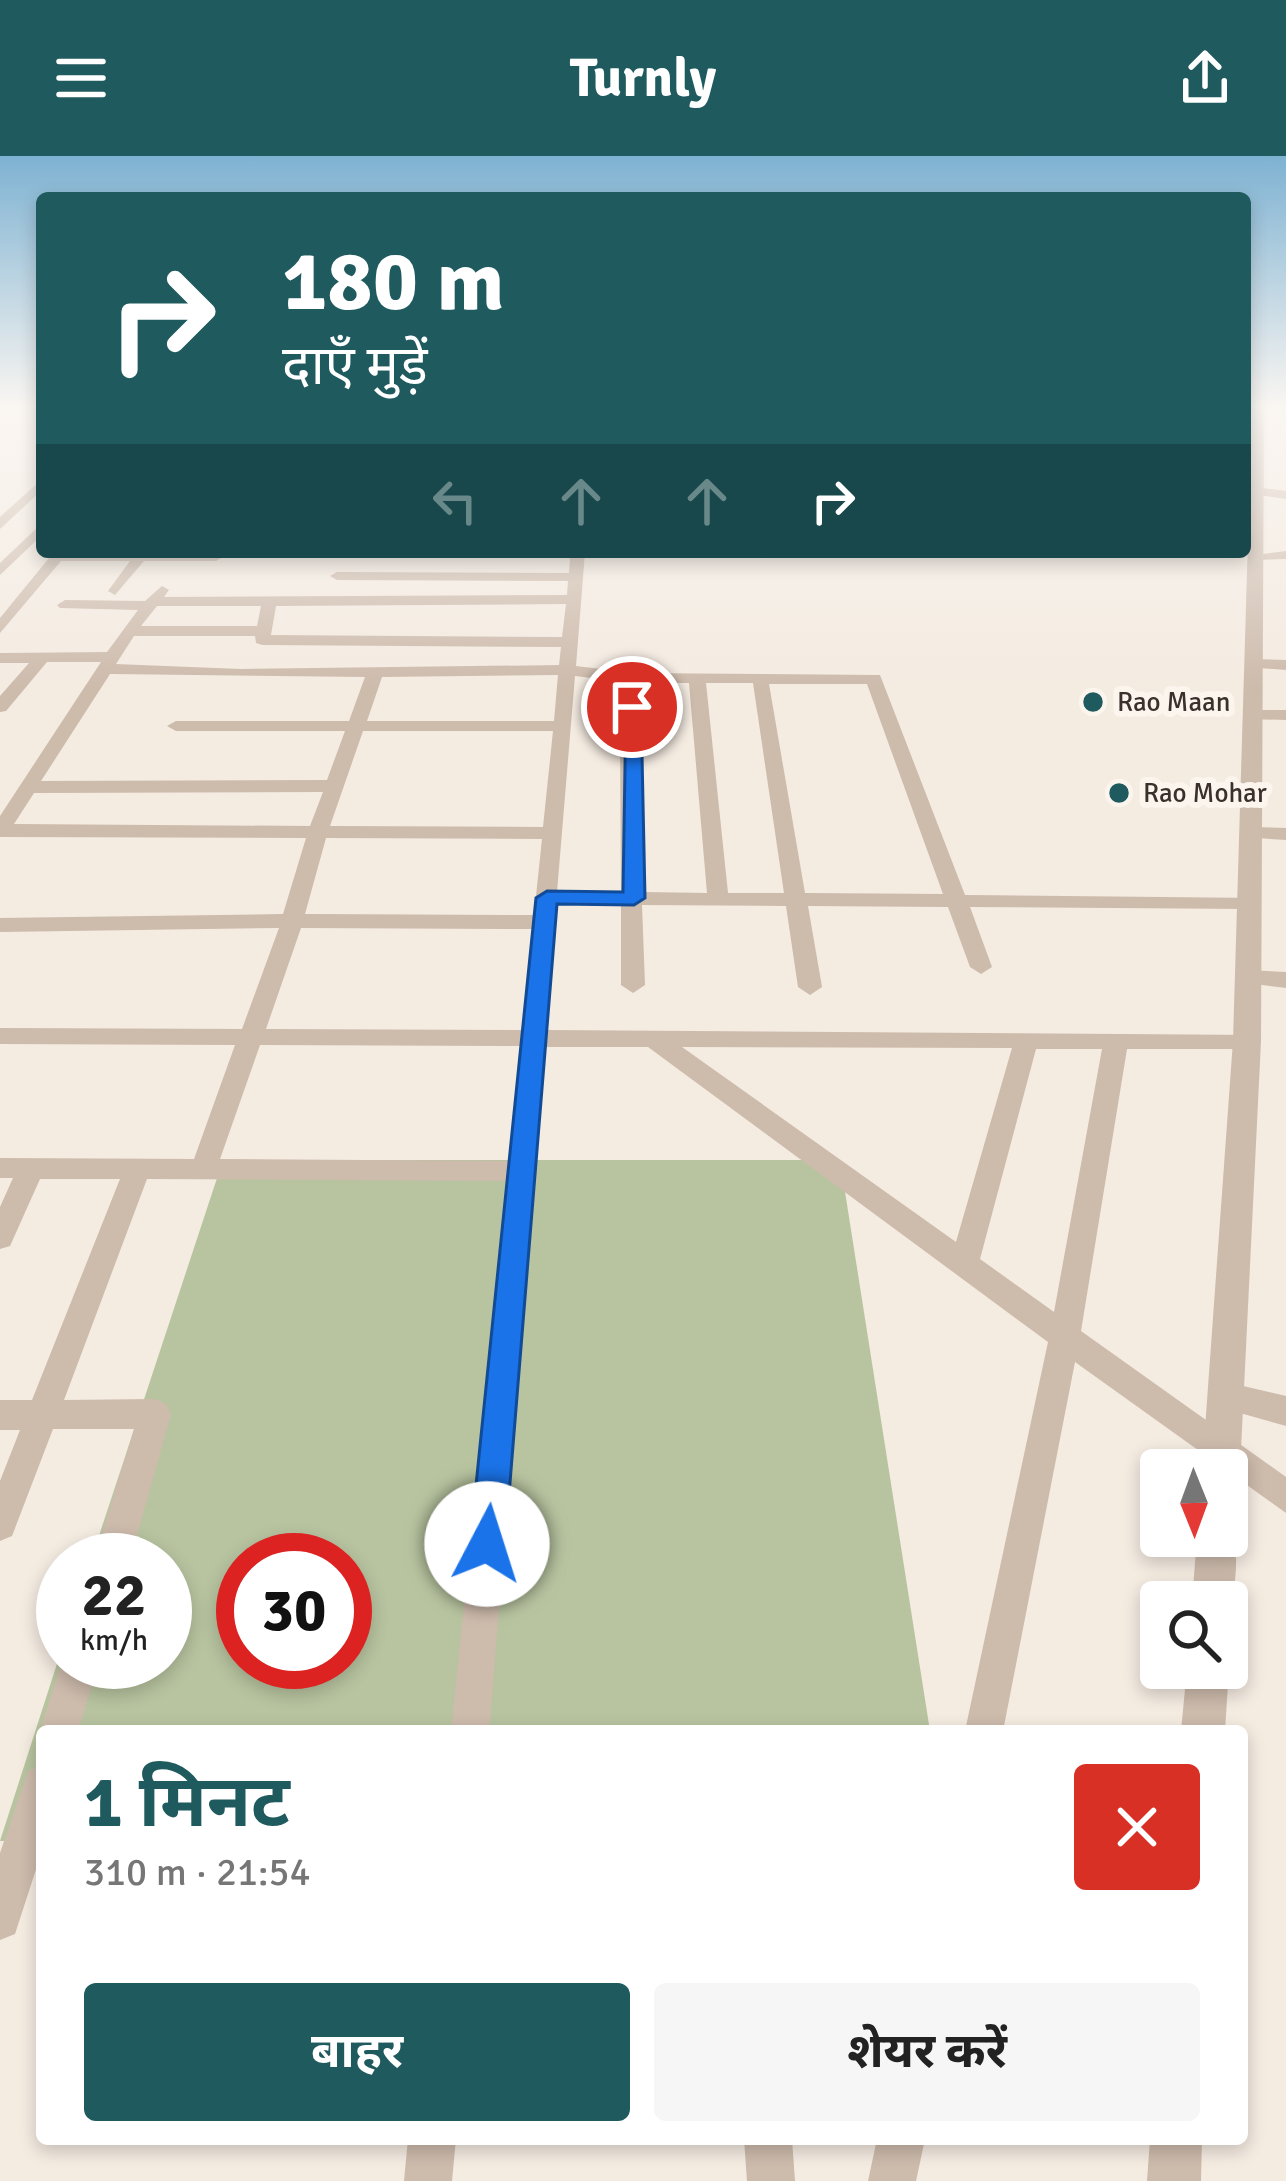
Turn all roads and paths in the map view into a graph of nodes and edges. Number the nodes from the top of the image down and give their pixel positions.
1 (1256, 500) edge
2 (8, 510) edge
3 (0, 525) edge
4 (36, 533) edge
5 (1255, 556) junction
6 (1286, 556) edge
7 (58, 558) edge
8 (140, 558) edge
9 (578, 558) edge
10 (0, 571) edge
11 (337, 576) dead end
12 (575, 588) junction
13 (115, 590) dead end
14 (154, 600) junction
15 (268, 601) junction
16 (65, 605) dead end
17 (0, 628) edge
18 (129, 632) junction
19 (261, 632) junction
20 (570, 642) junction
21 (0, 658) edge
22 (42, 658) junction
23 (111, 663) junction
24 (1253, 664) junction
25 (1286, 665) edge
26 (568, 670) junction
27 (375, 673) junction
28 (634, 678) junction
29 (697, 678) junction
30 (760, 678) junction
31 (0, 706) edge
32 (1252, 715) junction
33 (1286, 716) edge
34 (356, 725) junction
35 (176, 726) dead end
36 (562, 726) junction
37 (334, 786) junction
38 (27, 787) junction
39 (0, 830) edge
40 (318, 831) junction
41 (553, 833) junction
42 (1250, 833) junction
43 (1286, 834) edge
44 (634, 898) junction
45 (718, 899) junction
46 (797, 900) junction
47 (960, 901) junction
48 (1249, 903) junction
49 (546, 910) junction
50 (292, 921) junction
51 (0, 925) edge
52 (981, 967) dead end
53 (1248, 977) junction
54 (1286, 980) edge
55 (633, 985) dead end
56 (810, 987) dead end
57 (0, 1036) edge
58 (247, 1039) junction
59 (1116, 1040) junction
60 (1247, 1040) junction
61 (533, 1041) junction
62 (657, 1041) junction
63 (1026, 1041) junction
64 (0, 1168) edge
65 (31, 1168) junction
66 (202, 1170) junction
67 (137, 1171) junction
68 (521, 1171) junction
69 (0, 1238) edge
70 (964, 1263) junction
71 (1065, 1336) junction
72 (1226, 1396) junction
73 (1286, 1411) edge
74 (43, 1413) junction
75 (0, 1415) edge
76 (1208, 1449) edge
77 (1222, 1449) edge
78 (1248, 1475) edge
79 (1286, 1497) edge
80 (0, 1524) edge
81 (120, 1533) edge
82 (72, 1689) edge
83 (1207, 1689) edge
84 (61, 1725) edge
85 (471, 1725) edge
86 (985, 1725) edge
87 (1204, 1725) edge
88 (36, 1803) edge
89 (0, 1919) edge
90 (431, 2145) edge
91 (768, 2145) edge
92 (900, 2145) edge
93 (1176, 2145) edge
94 (428, 2181) edge
95 (771, 2181) edge
96 (892, 2181) edge
97 (1174, 2181) edge

1 - 5 street
2 - 3 street
4 - 10 street
5 - 6 street
5 - 24 street
7 - 17 street
8 - 13 street
9 - 12 street
11 - 12 street
12 - 15 street
12 - 20 street
14 - 15 street
14 - 16 street
14 - 18 street
15 - 19 street
18 - 19 street
18 - 23 street
19 - 20 street
20 - 26 street
21 - 22 street
22 - 23 street
22 - 31 street
23 - 27 street
23 - 38 street
24 - 25 street
24 - 32 street
26 - 27 street
26 - 28 street
26 - 36 street
27 - 34 street
28 - 29 street
28 - 44 street
29 - 30 street
29 - 45 street
30 - 46 street
30 - 47 street
32 - 33 street
32 - 42 street
34 - 35 street
34 - 36 street
34 - 37 street
36 - 41 street
37 - 38 street
37 - 40 street
38 - 39 street
39 - 40 street
40 - 41 street
40 - 50 street
41 - 49 street
42 - 43 street
42 - 48 street
44 - 45 street
44 - 49 street
44 - 55 street
45 - 46 street
46 - 47 street
46 - 56 street
47 - 48 street
47 - 52 street
48 - 53 street
49 - 50 street
49 - 61 street
50 - 51 street
50 - 58 street
53 - 54 street
53 - 60 street
57 - 58 street
58 - 61 street
58 - 66 street
59 - 60 street
59 - 63 street
59 - 71 street
60 - 72 street
61 - 62 street
61 - 68 street
62 - 63 street
62 - 70 street
63 - 70 street
64 - 65 street
65 - 67 street
65 - 69 street
66 - 67 street
66 - 68 street
67 - 74 street
68 - 85 street
70 - 71 street
71 - 76 street
71 - 86 street
72 - 73 street
72 - 77 street
74 - 75 street
74 - 80 street
74 - 81 street
78 - 79 street
82 - 84 street
83 - 87 street
88 - 89 street
90 - 94 street
91 - 95 street
92 - 96 street
93 - 97 street

